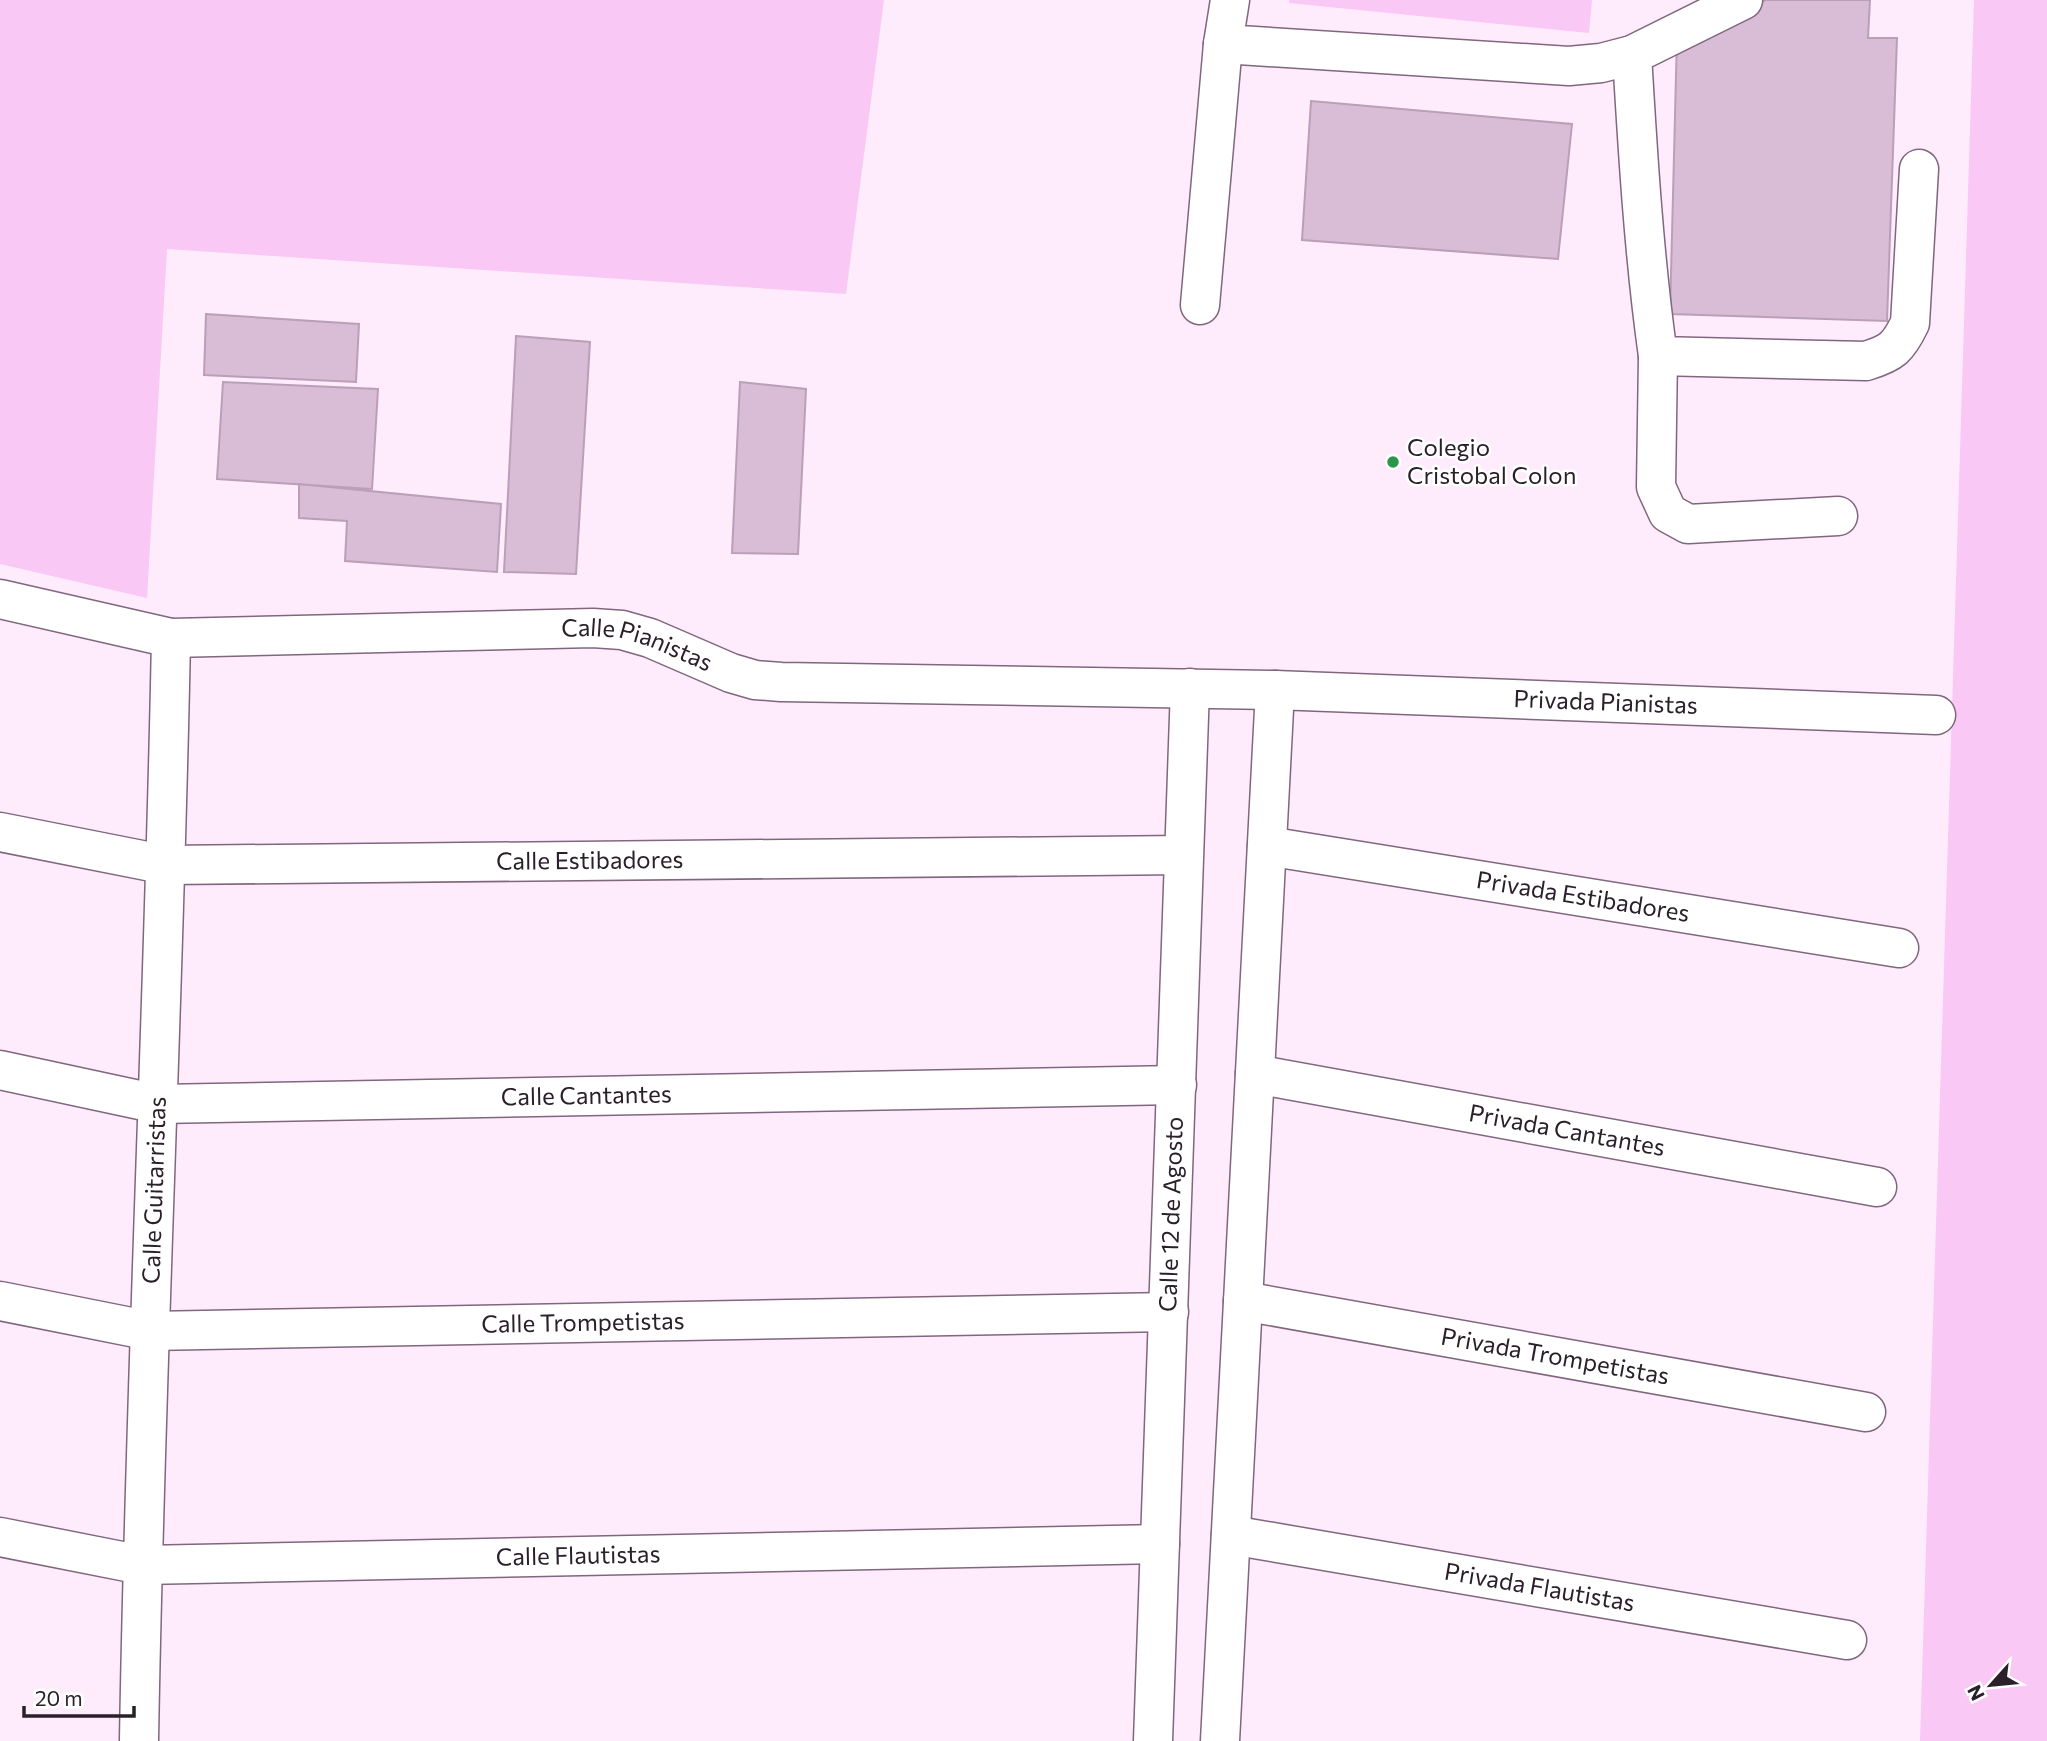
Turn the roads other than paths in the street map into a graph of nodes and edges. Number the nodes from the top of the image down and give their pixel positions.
1 (1230, 0) edge
2 (1743, 0) edge
3 (1223, 44) junction
4 (1632, 55) junction
5 (1919, 169) dead end
6 (1200, 305) dead end
7 (1658, 356) junction
8 (1838, 516) dead end
9 (0, 599) edge
10 (171, 638) junction
11 (1190, 688) junction
12 (1275, 690) junction
13 (1936, 715) dead end
14 (0, 832) edge
15 (1267, 846) junction
16 (1184, 855) junction
17 (167, 865) junction
18 (1899, 948) dead end
19 (0, 1070) edge
20 (1255, 1074) junction
21 (1177, 1085) junction
22 (158, 1104) junction
23 (1877, 1187) dead end
24 (0, 1301) edge
25 (1243, 1301) junction
26 (1168, 1312) junction
27 (151, 1331) junction
28 (1866, 1412) dead end
29 (1231, 1535) junction
30 (0, 1536) edge
31 (1160, 1544) junction
32 (142, 1565) junction
33 (1847, 1640) dead end
34 (139, 1741) edge
35 (1153, 1741) edge
36 (1220, 1741) edge

1 - 3 street
2 - 4 street
3 - 4 street
3 - 6 street
4 - 7 street
5 - 7 street
7 - 8 street
9 - 10 street, Calle Pianistas
10 - 11 street, Calle Pianistas
10 - 17 street, Calle Guitarristas
11 - 12 street, Calle Pianistas
11 - 16 street, Calle 12 de Agosto
12 - 13 street, Privada Pianistas
12 - 15 street
14 - 17 street, Calle Estibadores
15 - 18 street, Privada Estibadores
15 - 20 street
16 - 17 street, Calle Estibadores
16 - 21 street, Calle 12 de Agosto
17 - 22 street, Calle Guitarristas
19 - 22 street, Calle Cantantes
20 - 23 street, Privada Cantantes
20 - 25 street
21 - 22 street, Calle Cantantes
21 - 26 street, Calle 12 de Agosto
22 - 27 street, Calle Guitarristas
24 - 27 street, Calle Trompetistas
25 - 28 street, Privada Trompetistas
25 - 29 street
26 - 27 street, Calle Trompetistas
26 - 31 street, Calle 12 de Agosto
27 - 32 street, Calle Guitarristas
29 - 33 street, Privada Flautistas
29 - 36 street
30 - 32 street, Calle Flautistas
31 - 32 street, Calle Flautistas
31 - 35 street, Calle 12 de Agosto
32 - 34 street, Calle Guitarristas

